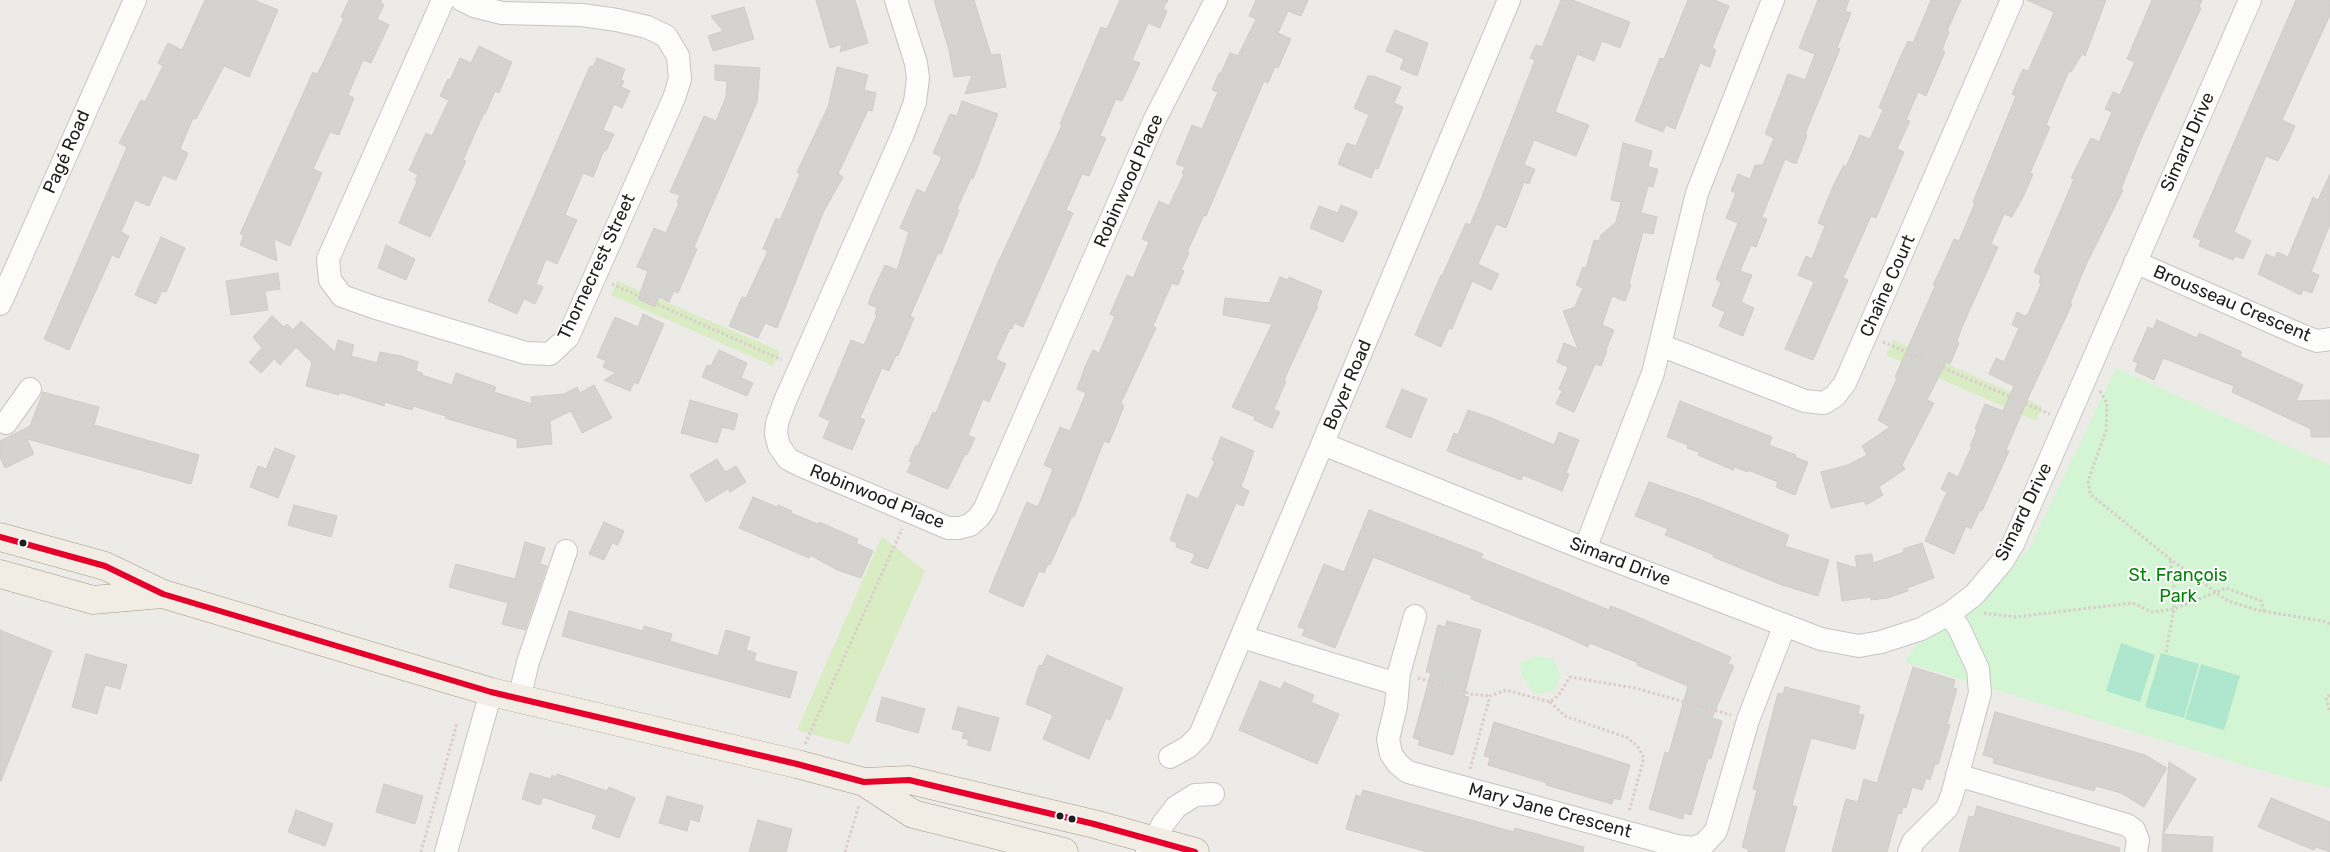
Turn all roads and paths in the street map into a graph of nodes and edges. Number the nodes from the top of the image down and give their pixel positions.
1 (135, 0) edge
2 (443, 0) edge
3 (462, 0) edge
4 (896, 0) edge
5 (1216, 0) edge
6 (1509, 0) edge
7 (1772, 0) edge
8 (2012, 0) edge
9 (2250, 0) edge
10 (2135, 262) junction
11 (595, 276) junction
12 (0, 304) edge
13 (1868, 333) junction
14 (2330, 338) edge
15 (1660, 345) junction
16 (801, 368) junction
17 (2087, 376) junction
18 (30, 390) dead end
19 (2067, 421) junction
20 (6, 423) dead end
21 (1323, 444) junction
22 (910, 512) junction
23 (0, 537) edge
24 (1585, 549) junction
25 (566, 551) dead end
26 (2170, 559) junction
27 (0, 574) edge
28 (2217, 593) junction
29 (163, 594) junction
30 (1974, 595) junction
31 (2174, 609) junction
32 (2264, 612) junction
33 (1949, 614) junction
34 (1415, 616) dead end
35 (2330, 624) edge
36 (1784, 627) junction
37 (1242, 637) junction
38 (2166, 652) dead end
39 (1398, 678) junction
40 (491, 692) junction
41 (2330, 695) edge
42 (1490, 696) junction
43 (518, 699) junction
44 (1550, 702) junction
45 (2330, 712) edge
46 (1748, 720) junction
47 (457, 723) dead end
48 (1170, 757) dead end
49 (797, 764) junction
50 (1957, 775) junction
51 (864, 782) junction
52 (1464, 788) junction
53 (1213, 794) dead end
54 (1624, 832) junction
55 (1150, 846) edge
56 (421, 852) edge
57 (446, 852) edge
58 (845, 852) edge
59 (1064, 852) edge
60 (1195, 852) edge
61 (1909, 852) edge
62 (2136, 852) edge

1 - 12 street, Pagé Road
2 - 11 street, Thornecrest Street
3 - 11 street, Thornecrest Street
4 - 16 street, Robinwood Place
5 - 22 street, Robinwood Place
6 - 21 street, Boyer Road
7 - 15 street
8 - 13 street, Chaîne Court
9 - 10 street, Simard Drive
10 - 14 street, Brousseau Crescent
10 - 17 street, Simard Drive
11 - 16 path
13 - 15 street, Chaîne Court
13 - 19 path
15 - 24 street
16 - 22 street, Robinwood Place
17 - 19 street, Simard Drive
17 - 26 path
18 - 20 street
19 - 30 street, Simard Drive
21 - 24 street, Simard Drive
21 - 37 street, Boyer Road
22 - 49 path
23 - 29 main road
24 - 36 street, Simard Drive
25 - 43 street
26 - 28 path
26 - 31 path
27 - 29 main road
28 - 31 path
28 - 32 path
28 - 32 path
29 - 40 main road
30 - 31 path
30 - 33 street, Simard Drive
31 - 38 path
32 - 35 path
33 - 36 street, Simard Drive
33 - 50 street
34 - 39 street, Mary Jane Crescent
36 - 46 street, Mary Jane Crescent
37 - 39 street
37 - 48 street, Boyer Road
39 - 42 path
39 - 52 street, Mary Jane Crescent
40 - 43 main road
40 - 57 street
41 - 45 path
42 - 44 path
42 - 52 path
43 - 49 main road
44 - 46 path
44 - 54 path
46 - 54 street, Mary Jane Crescent
47 - 56 path
49 - 51 main road
50 - 61 street
50 - 62 street
51 - 55 main road
51 - 58 path
51 - 59 main road
52 - 54 street, Mary Jane Crescent
53 - 55 street
55 - 60 main road

